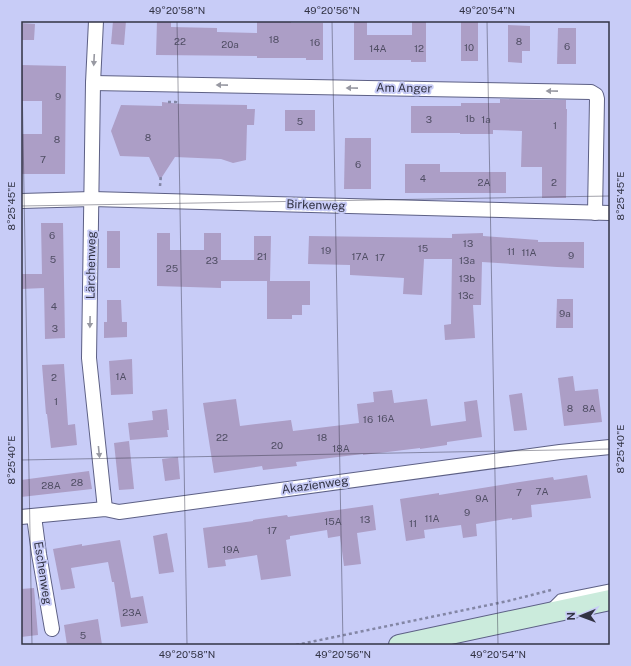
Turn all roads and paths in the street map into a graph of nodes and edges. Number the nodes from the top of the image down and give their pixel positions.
1 (96, 21) edge
2 (93, 83) junction
3 (168, 102) dead end
4 (176, 102) dead end
5 (161, 176) dead end
6 (160, 190) dead end
7 (92, 199) junction
8 (21, 201) edge
9 (595, 213) junction
10 (610, 213) edge
11 (610, 447) edge
12 (105, 509) junction
13 (28, 517) edge
14 (610, 588) edge
15 (552, 590) dead end
16 (610, 600) edge
17 (544, 614) junction
18 (52, 629) dead end
19 (296, 645) edge
20 (399, 645) edge

1 -> 2 street, Lärchenweg
2 - 7 street, Lärchenweg
9 -> 2 street, Am Anger
3 - 4 path
5 - 6 path
7 - 8 street, Birkenweg
7 - 9 street, Birkenweg
7 -> 12 street, Lärchenweg
9 - 10 street, Birkenweg
11 - 12 street, Akazienweg
12 - 13 street, Akazienweg
13 - 18 street, Eschenweg
14 - 17 lane
15 - 19 path
16 - 17 street
17 - 20 street

